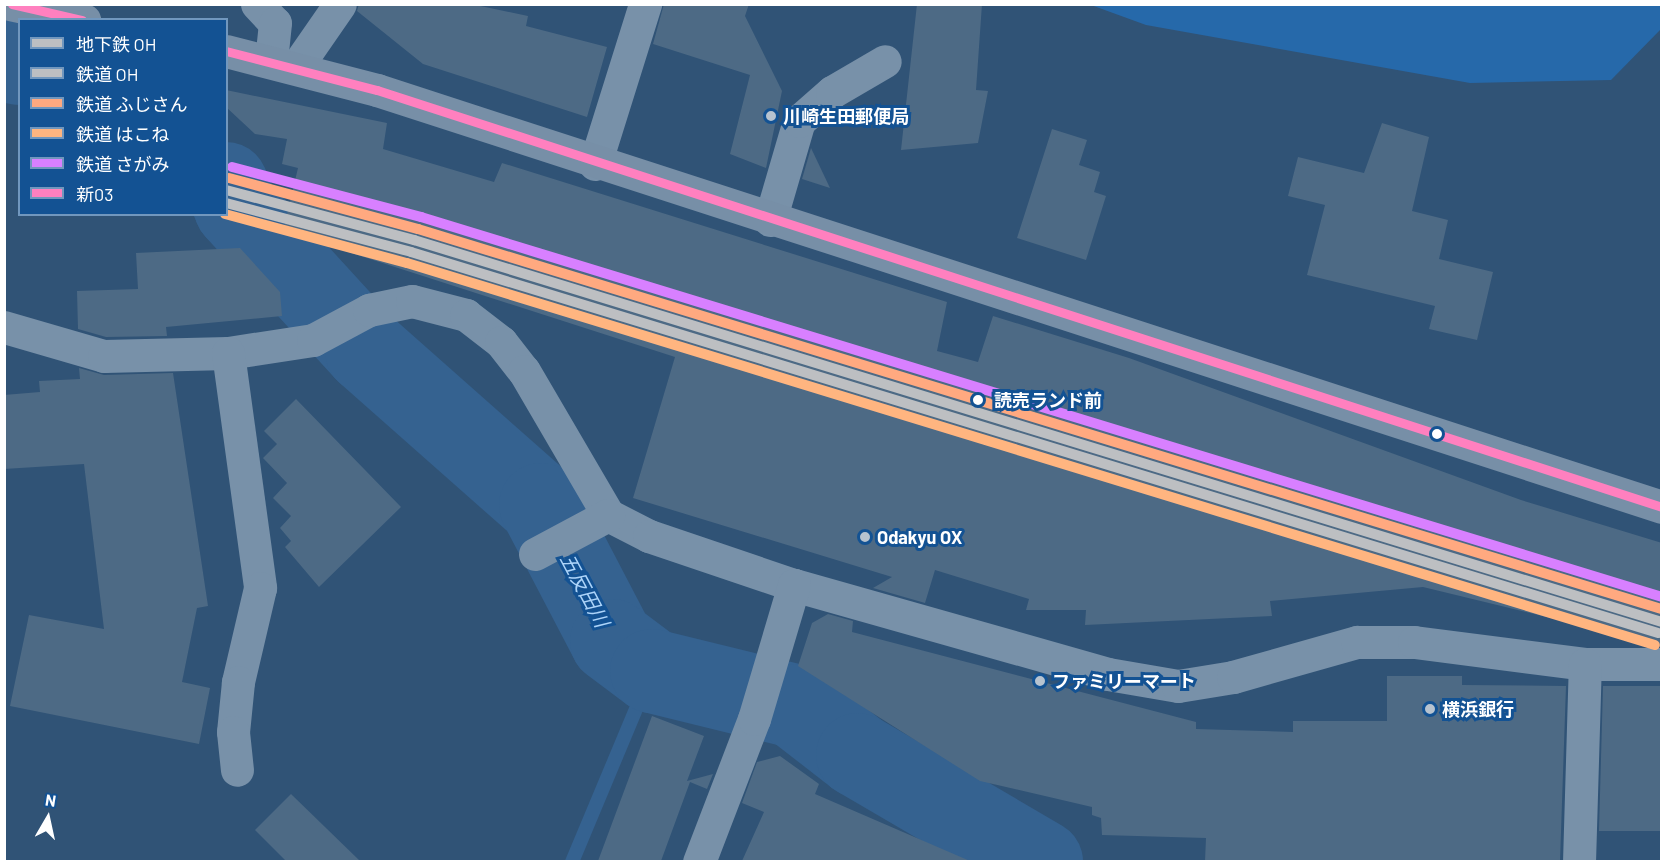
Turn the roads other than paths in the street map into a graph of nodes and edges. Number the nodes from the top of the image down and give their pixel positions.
1 (10, 4) edge
2 (257, 4) edge
3 (340, 4) edge
4 (645, 4) edge
5 (75, 18) edge
6 (228, 51) edge
7 (885, 61) dead end
8 (284, 63) junction
9 (595, 164) junction
10 (770, 220) junction
11 (4, 327) edge
12 (228, 353) junction
13 (1662, 507) edge
14 (608, 515) junction
15 (535, 554) dead end
16 (794, 585) junction
17 (1585, 664) junction
18 (1662, 664) edge
19 (237, 770) dead end
20 (699, 861) edge
21 (1579, 861) edge

1 - 5 main road
2 - 8 street
3 - 8 street
4 - 9 street
6 - 8 main road
7 - 10 street
8 - 9 main road
9 - 10 main road
10 - 13 main road
11 - 12 street
12 - 14 street
12 - 19 street
14 - 15 street
14 - 16 street
16 - 17 street
16 - 20 street
17 - 18 street
17 - 21 street

